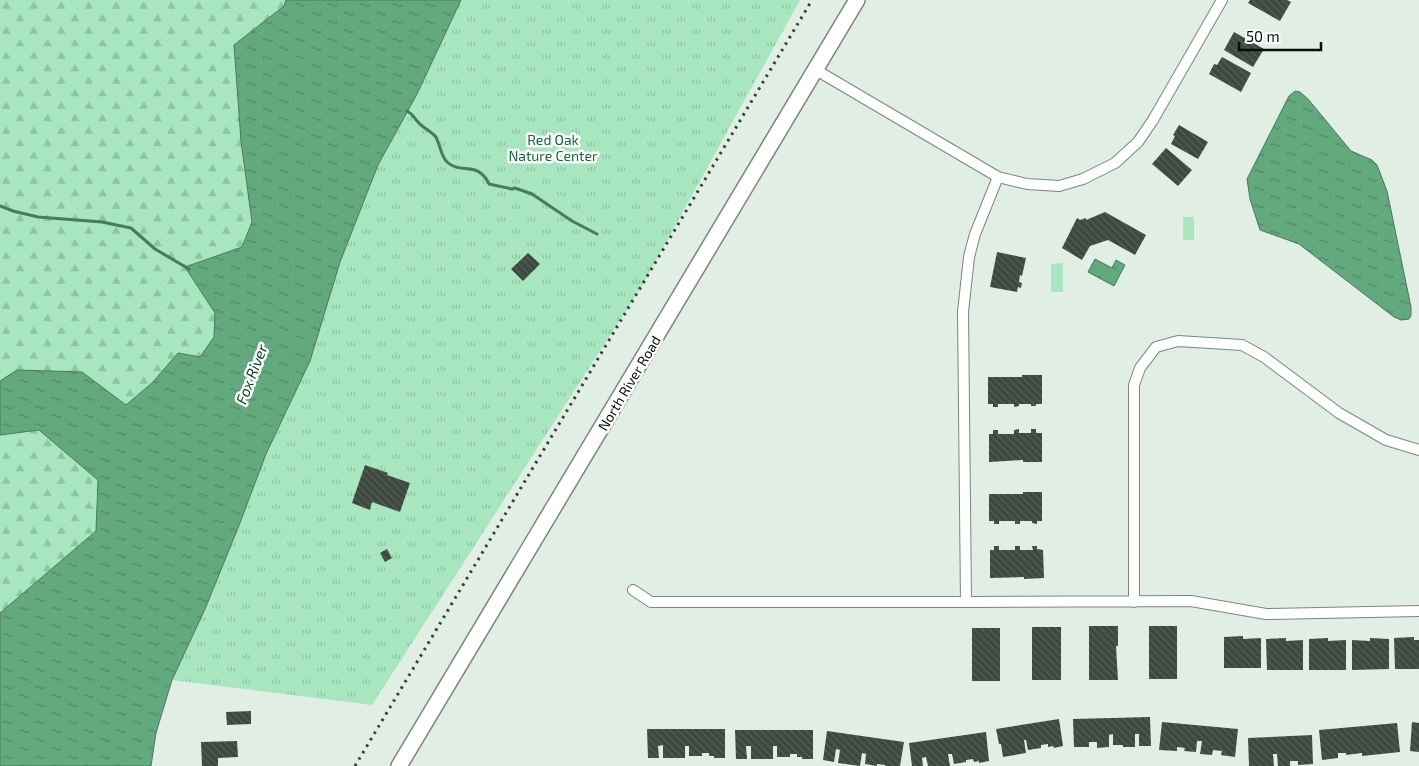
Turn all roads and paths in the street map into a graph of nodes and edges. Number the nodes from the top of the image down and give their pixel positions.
1 (857, 0) edge
2 (1222, 0) edge
3 (816, 70) junction
4 (998, 176) junction
5 (1419, 450) edge
6 (633, 590) dead end
7 (966, 602) junction
8 (1134, 602) junction
9 (1419, 611) edge
10 (399, 766) edge

1 - 3 main road, North River Road
2 - 4 street
3 - 4 street
3 - 10 main road, North River Road
4 - 7 street
5 - 8 street
6 - 7 street
7 - 8 street
8 - 9 street

